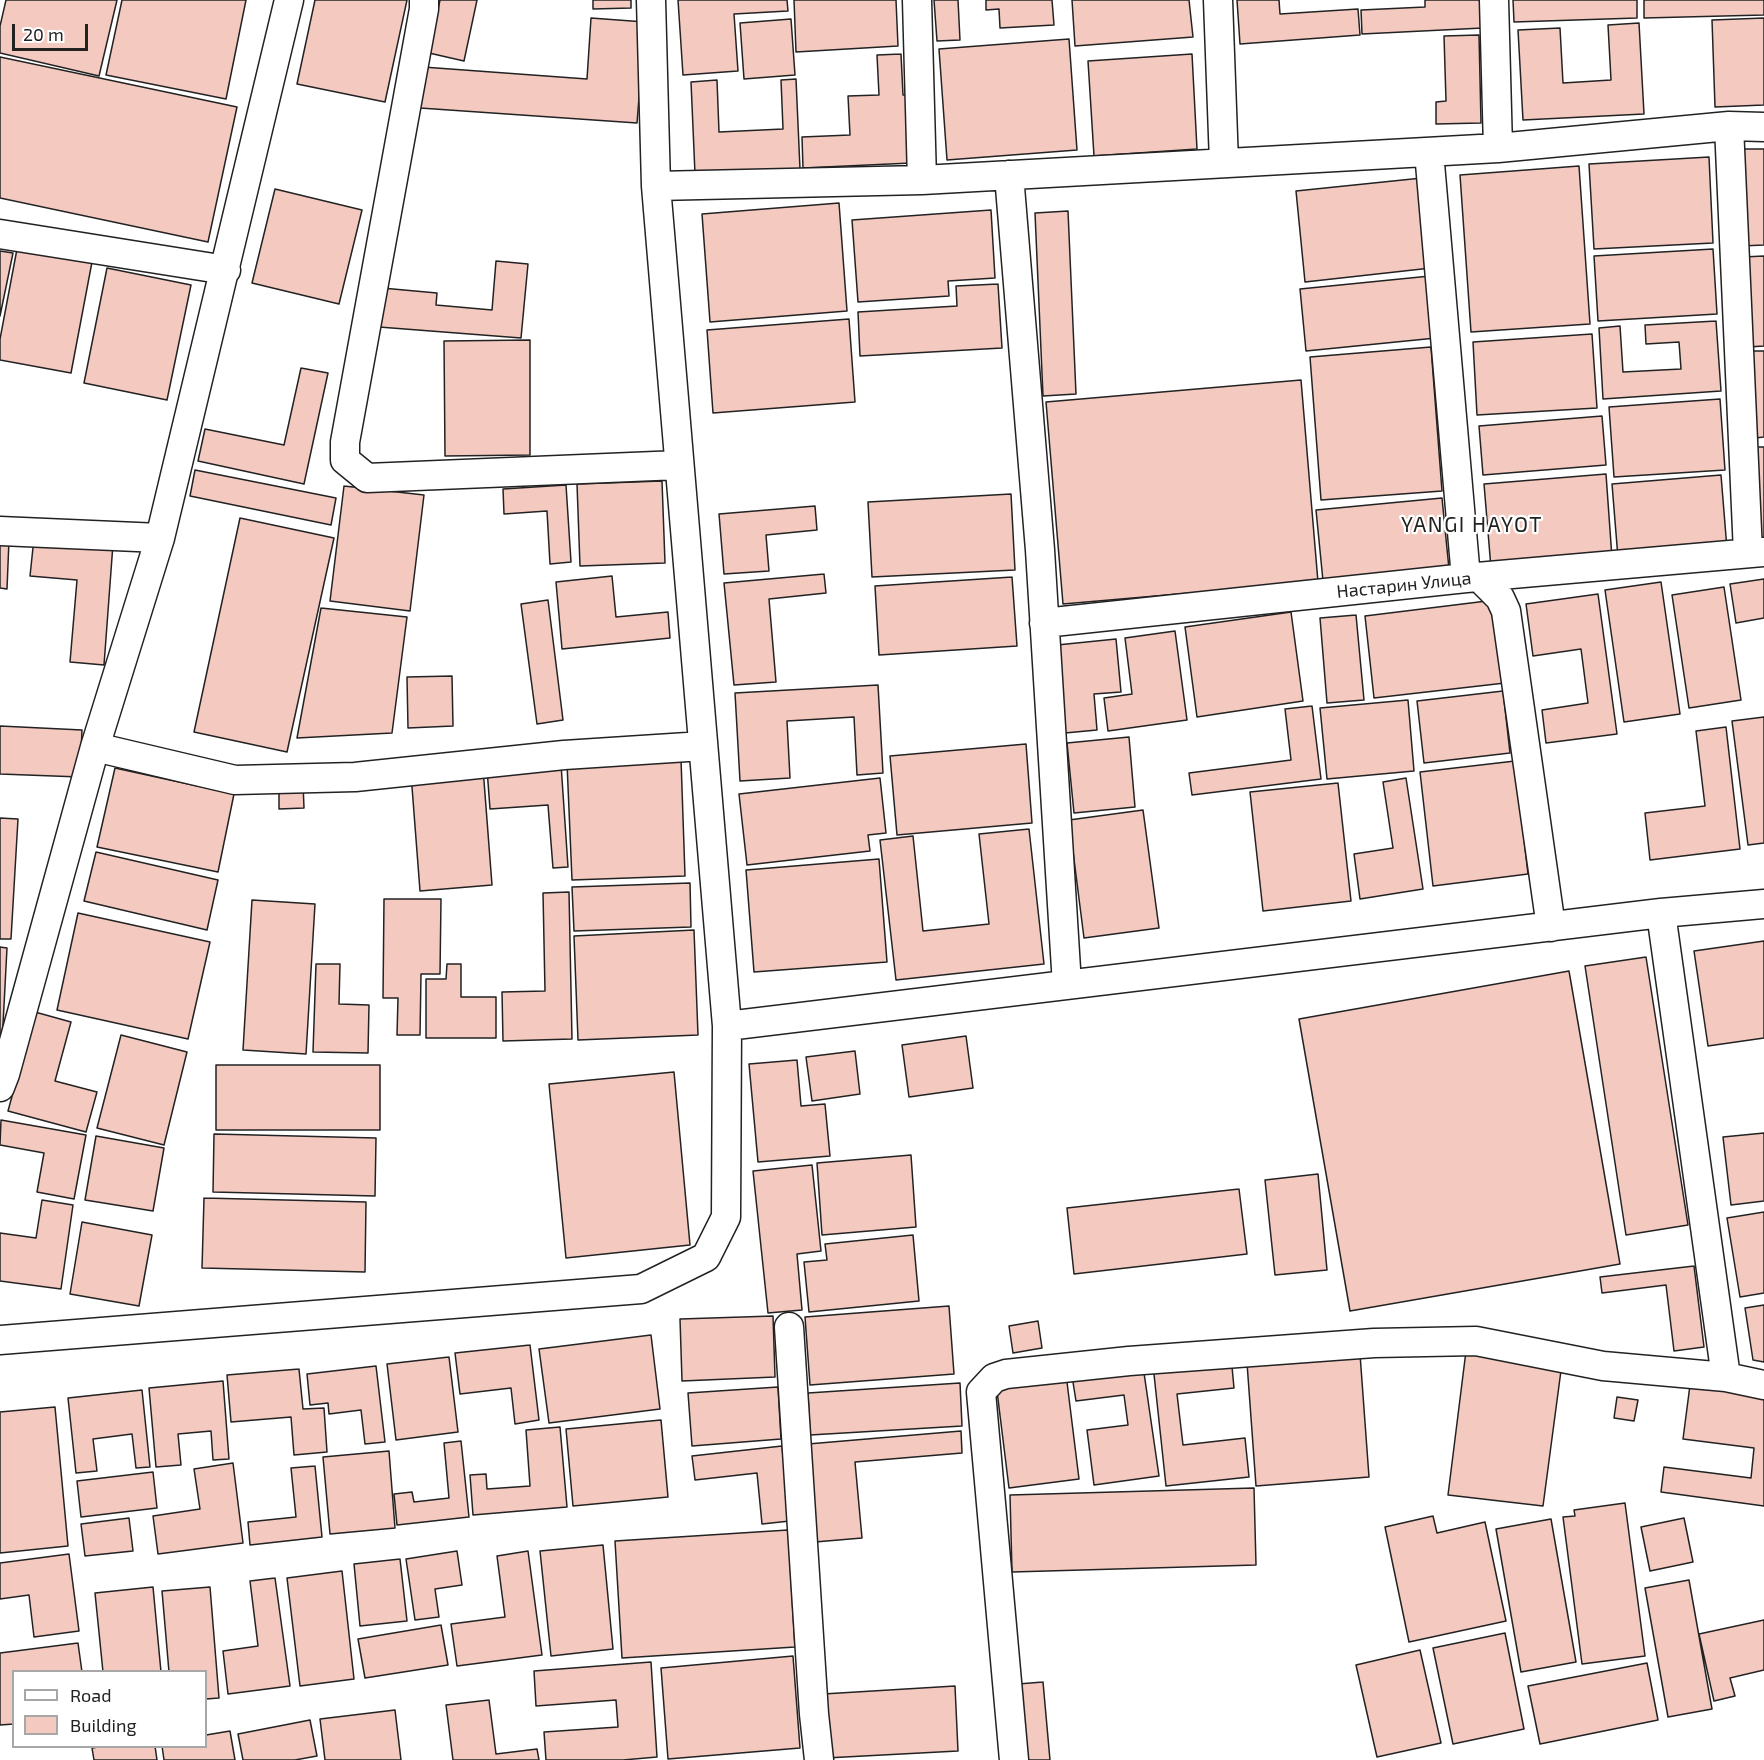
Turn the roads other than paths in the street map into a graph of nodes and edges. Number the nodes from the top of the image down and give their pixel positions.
1 (289, 0) edge
2 (424, 0) edge
3 (651, 0) edge
4 (917, 0) edge
5 (1218, 0) edge
6 (1494, 0) edge
7 (1729, 126) junction
8 (1764, 128) edge
9 (1498, 148) junction
10 (1429, 152) junction
11 (1224, 163) junction
12 (1010, 175) junction
13 (922, 180) junction
14 (656, 186) junction
15 (0, 234) edge
16 (226, 270) junction
17 (679, 465) junction
18 (0, 531) edge
19 (160, 538) junction
20 (1756, 552) edge
21 (1473, 578) junction
22 (1044, 623) junction
23 (703, 746) junction
24 (95, 747) junction
25 (1764, 904) edge
26 (1661, 913) junction
27 (1551, 927) junction
28 (1067, 985) junction
29 (727, 1026) junction
30 (0, 1087) edge
31 (789, 1327) dead end
32 (0, 1340) edge
33 (1726, 1377) junction
34 (1764, 1385) edge
35 (819, 1760) edge
36 (1014, 1760) edge

1 - 16 street
2 - 17 street
3 - 14 street
4 - 13 street
5 - 11 street
6 - 9 street
7 - 8 street
7 - 9 street
7 - 20 street
9 - 10 street
10 - 11 street
10 - 21 street
11 - 12 street
12 - 13 street
12 - 22 street
13 - 14 street
14 - 17 street
15 - 16 street
16 - 19 street
17 - 23 street
18 - 19 street
19 - 24 street
20 - 21 street, Настарин Улица
21 - 22 street, Настарин Улица
21 - 27 street
22 - 28 street
23 - 24 street
23 - 29 street
24 - 30 street
25 - 26 street
26 - 27 street
26 - 33 street
27 - 28 street
28 - 29 street
29 - 32 street
31 - 35 street
33 - 34 street
33 - 36 street

